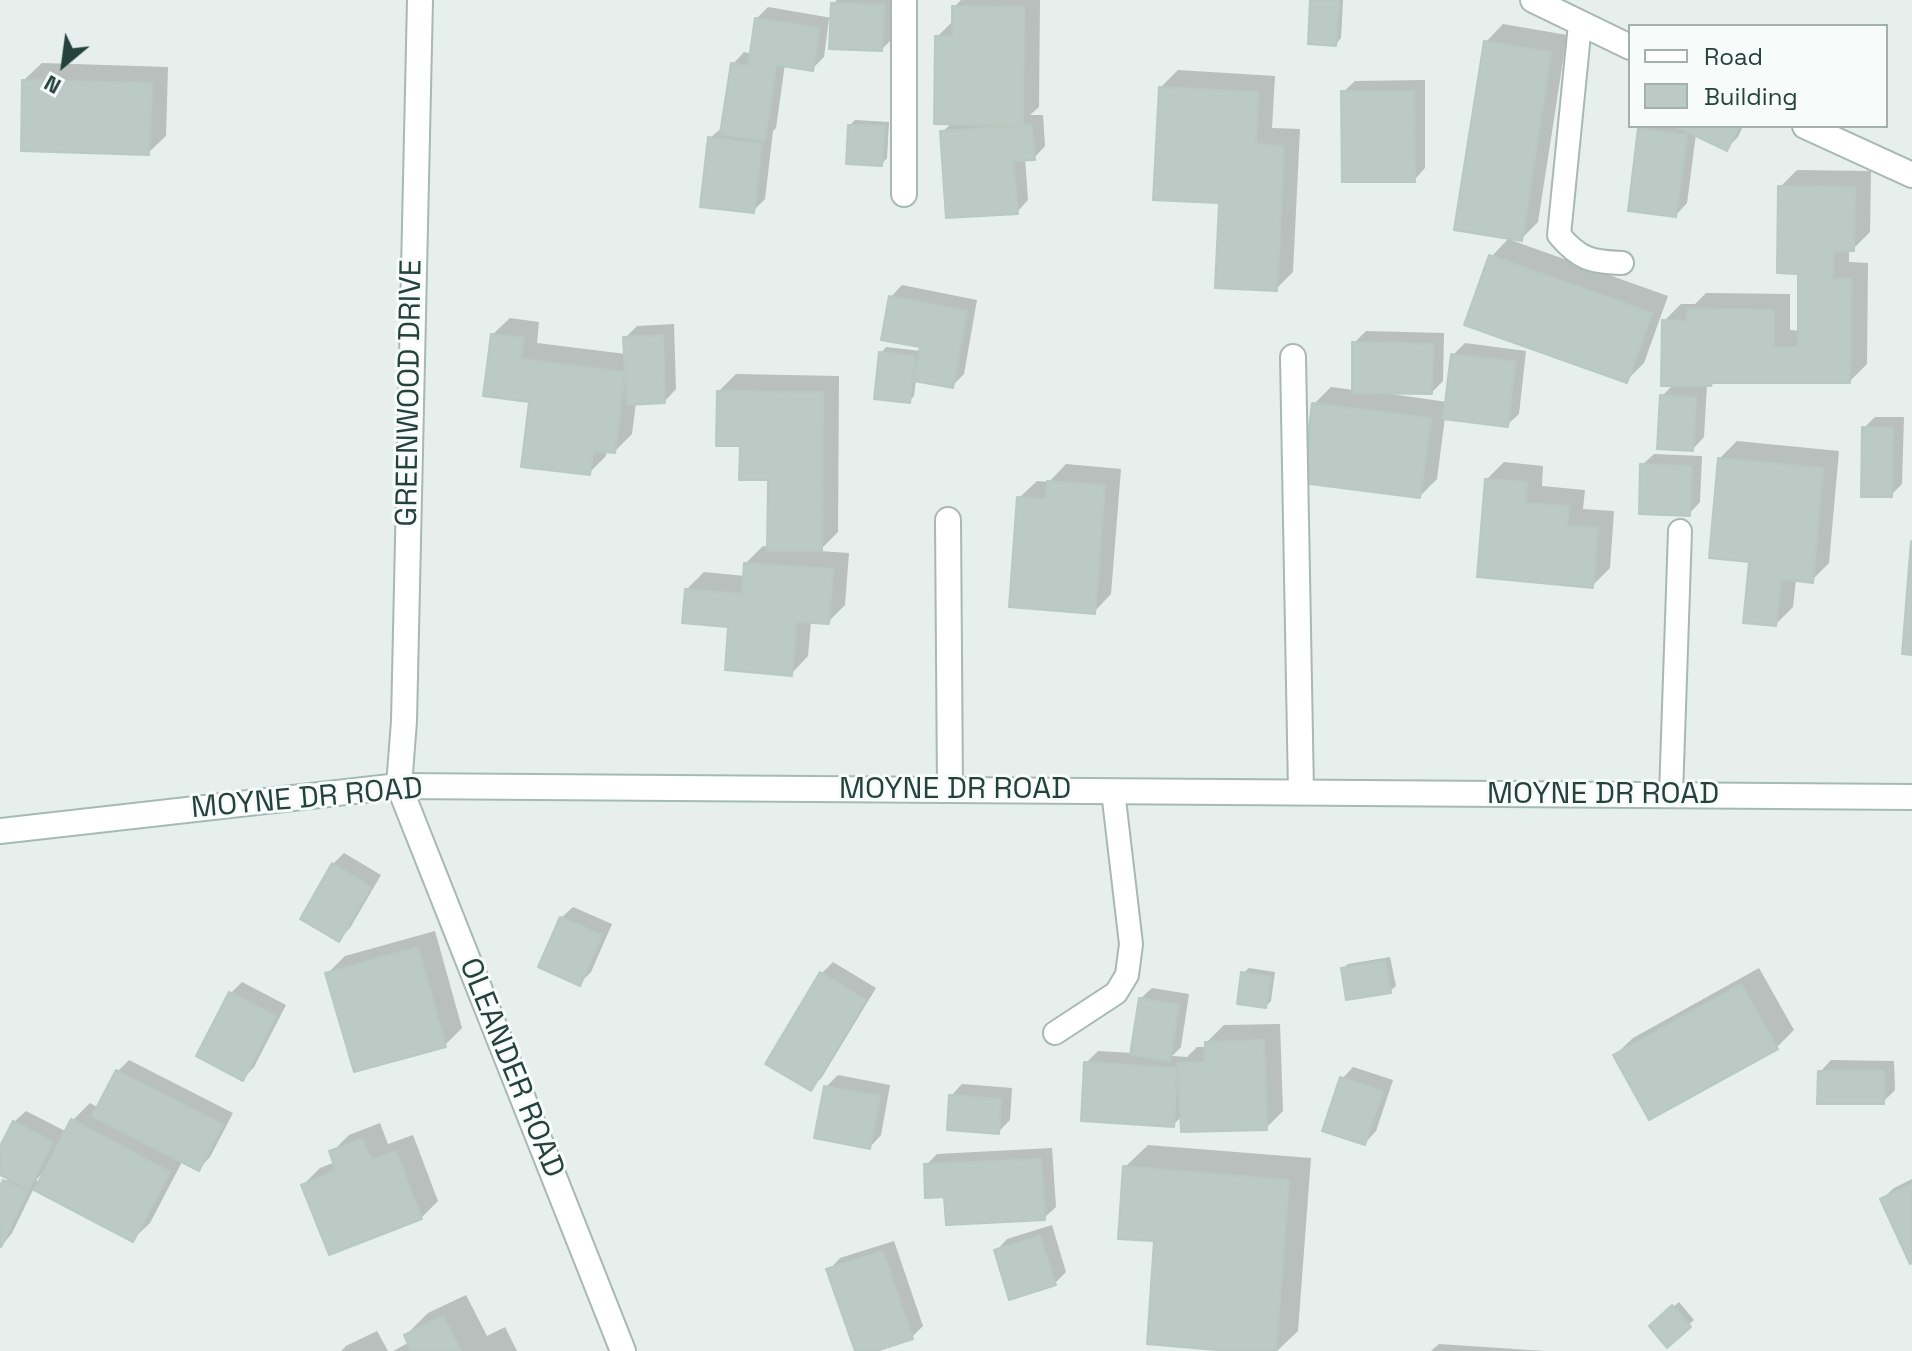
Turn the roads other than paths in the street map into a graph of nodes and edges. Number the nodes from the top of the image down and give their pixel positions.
1 (420, 0) edge
2 (904, 0) edge
3 (1533, 0) edge
4 (1580, 24) junction
5 (1628, 46) edge
6 (1809, 128) edge
7 (1912, 175) edge
8 (904, 194) dead end
9 (1622, 263) dead end
10 (1293, 357) dead end
11 (948, 520) dead end
12 (1680, 531) dead end
13 (399, 786) junction
14 (950, 790) junction
15 (1113, 791) junction
16 (1301, 792) junction
17 (1671, 795) junction
18 (1912, 797) edge
19 (0, 831) edge
20 (1055, 1033) dead end
21 (623, 1351) edge

1 - 13 street, GREENWOOD DRIVE
2 - 8 street
3 - 4 street
4 - 5 street
4 - 9 lane
6 - 7 street
10 - 16 street
11 - 14 street
12 - 17 lane
13 - 14 street, MOYNE DR ROAD
13 - 19 street, MOYNE DR ROAD
13 - 21 street, OLEANDER ROAD
14 - 15 street, MOYNE DR ROAD
15 - 16 street, MOYNE DR ROAD
15 - 20 lane
16 - 17 street, MOYNE DR ROAD
17 - 18 street, MOYNE DR ROAD

